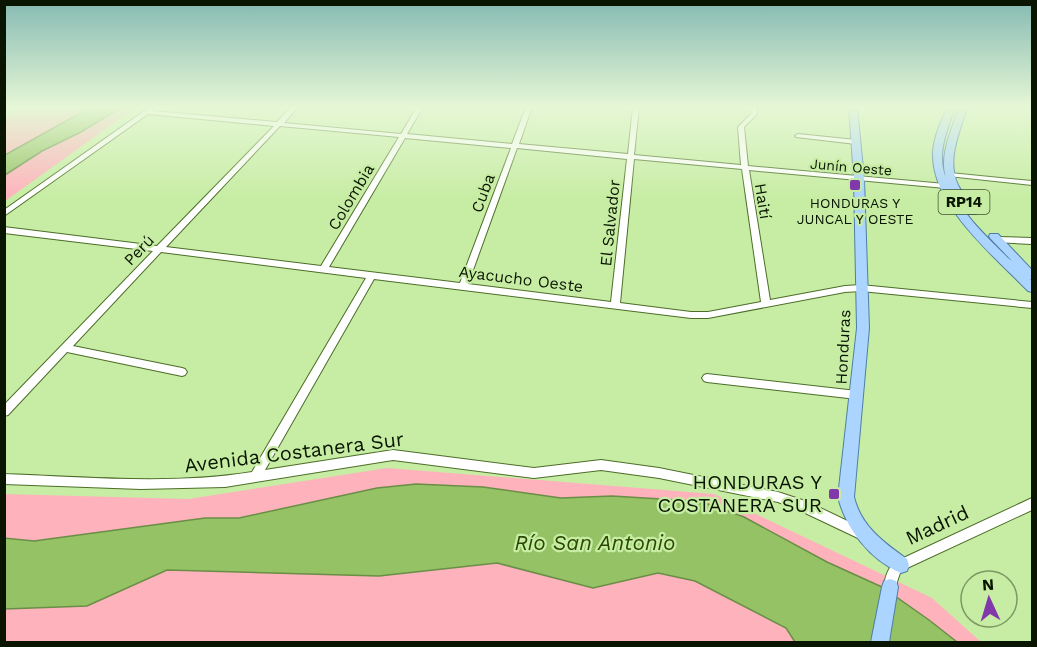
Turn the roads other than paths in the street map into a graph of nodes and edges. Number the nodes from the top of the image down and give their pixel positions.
1 (112, 137) edge
2 (267, 137) edge
3 (402, 137) edge
4 (415, 137) edge
5 (518, 137) edge
6 (632, 137) edge
7 (742, 137) edge
8 (810, 137) edge
9 (856, 137) edge
10 (940, 137) edge
11 (952, 137) edge
12 (856, 142) junction
13 (514, 147) junction
14 (630, 158) junction
15 (745, 169) junction
16 (950, 175) junction
17 (859, 179) junction
18 (1032, 183) edge
19 (945, 186) junction
20 (4, 214) edge
21 (4, 230) edge
22 (998, 240) junction
23 (1032, 241) edge
24 (160, 249) junction
25 (323, 270) junction
26 (372, 275) junction
27 (1032, 276) edge
28 (464, 287) junction
29 (861, 288) junction
30 (1032, 288) edge
31 (766, 304) junction
32 (615, 305) junction
33 (1032, 305) edge
34 (66, 348) junction
35 (182, 372) dead end
36 (706, 378) dead end
37 (857, 395) junction
38 (4, 412) edge
39 (255, 478) junction
40 (4, 479) edge
41 (1032, 504) edge
42 (862, 534) junction
43 (901, 565) junction
44 (890, 587) joint
45 (880, 642) edge

1 - 20 street
2 - 24 street, Perú
3 - 25 street, Colombia
4 - 13 street, Junín Oeste
5 - 13 street, Cuba
6 - 14 street, El Salvador
7 - 15 street, Haití
8 - 12 street
9 - 12 main road, Honduras
10 - 19 main road, RP14
11 - 16 main road, RP14
12 - 17 main road, Honduras
13 - 14 street, Junín Oeste
13 - 28 street, Cuba
14 - 15 street, Junín Oeste
14 - 32 street, El Salvador
15 - 17 street, Junín Oeste
15 - 31 street, Haití
16 - 18 street
16 - 22 main road, RP14
17 - 19 street, Junín Oeste
17 - 29 main road, Honduras
19 - 30 main road, RP14
21 - 24 street, Ayacucho Oeste
22 - 23 street
22 - 27 main road, RP14
24 - 25 street, Ayacucho Oeste
24 - 34 street, Perú
25 - 26 street, Ayacucho Oeste
26 - 28 street, Ayacucho Oeste
26 - 39 street
28 - 32 street, Ayacucho Oeste
29 - 31 street, Ayacucho Oeste
29 - 33 street, Ayacucho Oeste
29 - 37 main road, Honduras
31 - 32 street, Ayacucho Oeste
34 - 35 street
34 - 38 street, Perú
36 - 37 street
37 - 42 main road, Honduras
39 - 40 street, Avenida Costanera Sur
39 - 42 street, Avenida Costanera Sur
41 - 43 street, Madrid
42 - 43 main road, Honduras
43 - 44 street, Madrid
44 - 45 main road, Madrid

